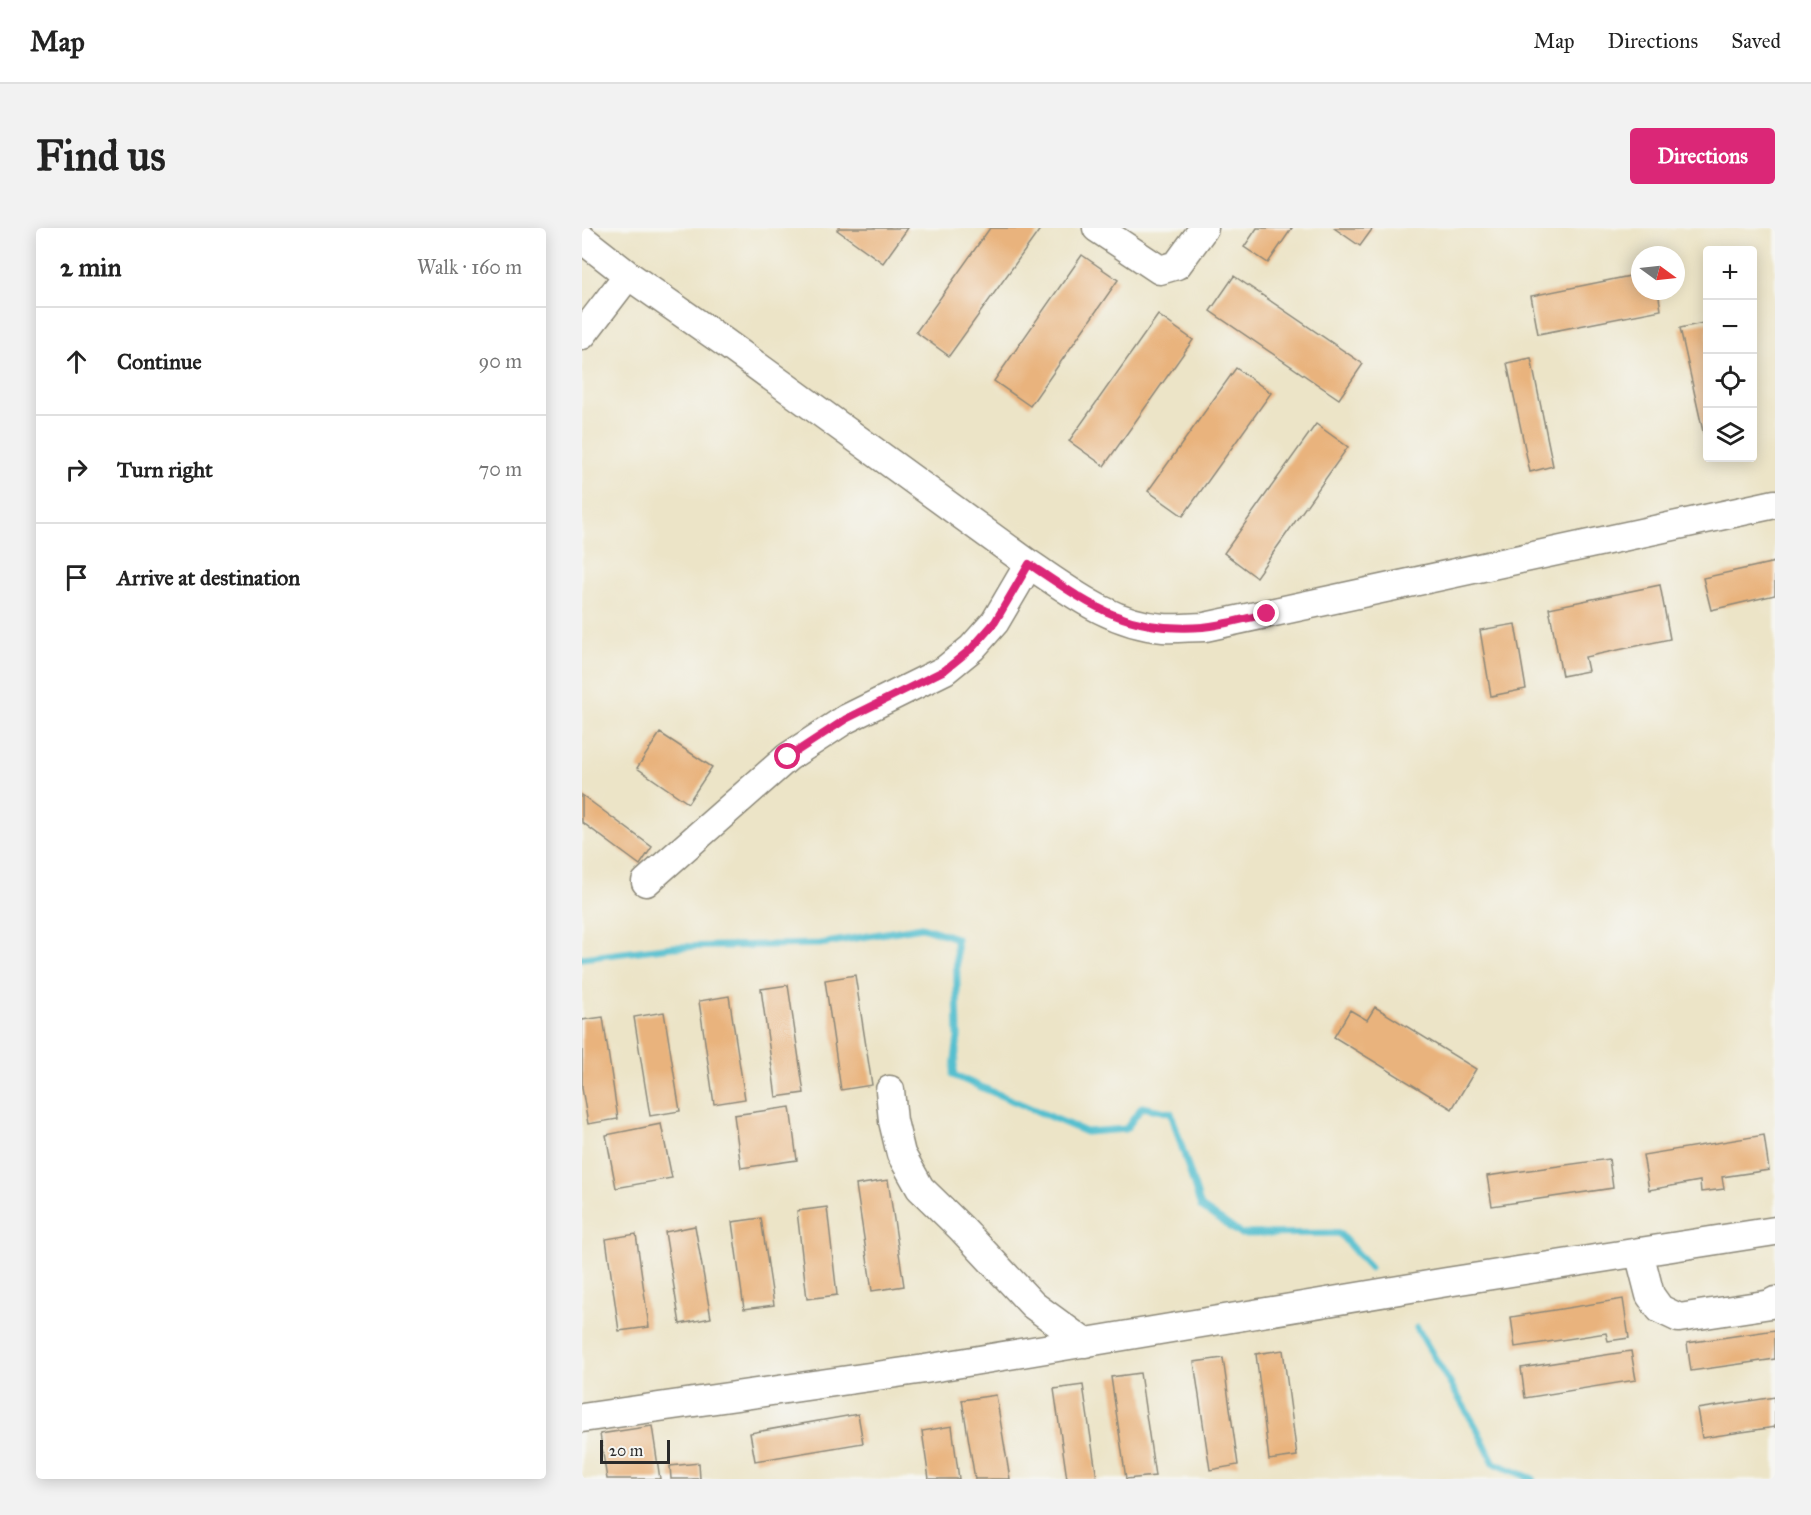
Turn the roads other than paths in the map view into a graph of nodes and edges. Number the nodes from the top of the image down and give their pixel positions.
1 (1097, 228) edge
2 (1204, 228) edge
3 (582, 238) edge
4 (628, 275) junction
5 (582, 335) edge
6 (1775, 504) edge
7 (1029, 564) junction
8 (646, 882) dead end
9 (890, 1090) dead end
10 (1775, 1231) edge
11 (1640, 1252) junction
12 (1775, 1301) edge
13 (1085, 1343) junction
14 (582, 1418) edge

1 - 2 lane
3 - 4 lane
4 - 5 lane
4 - 7 lane
6 - 7 lane
7 - 8 lane
9 - 13 lane
10 - 11 lane
11 - 12 lane
11 - 13 lane
13 - 14 lane

